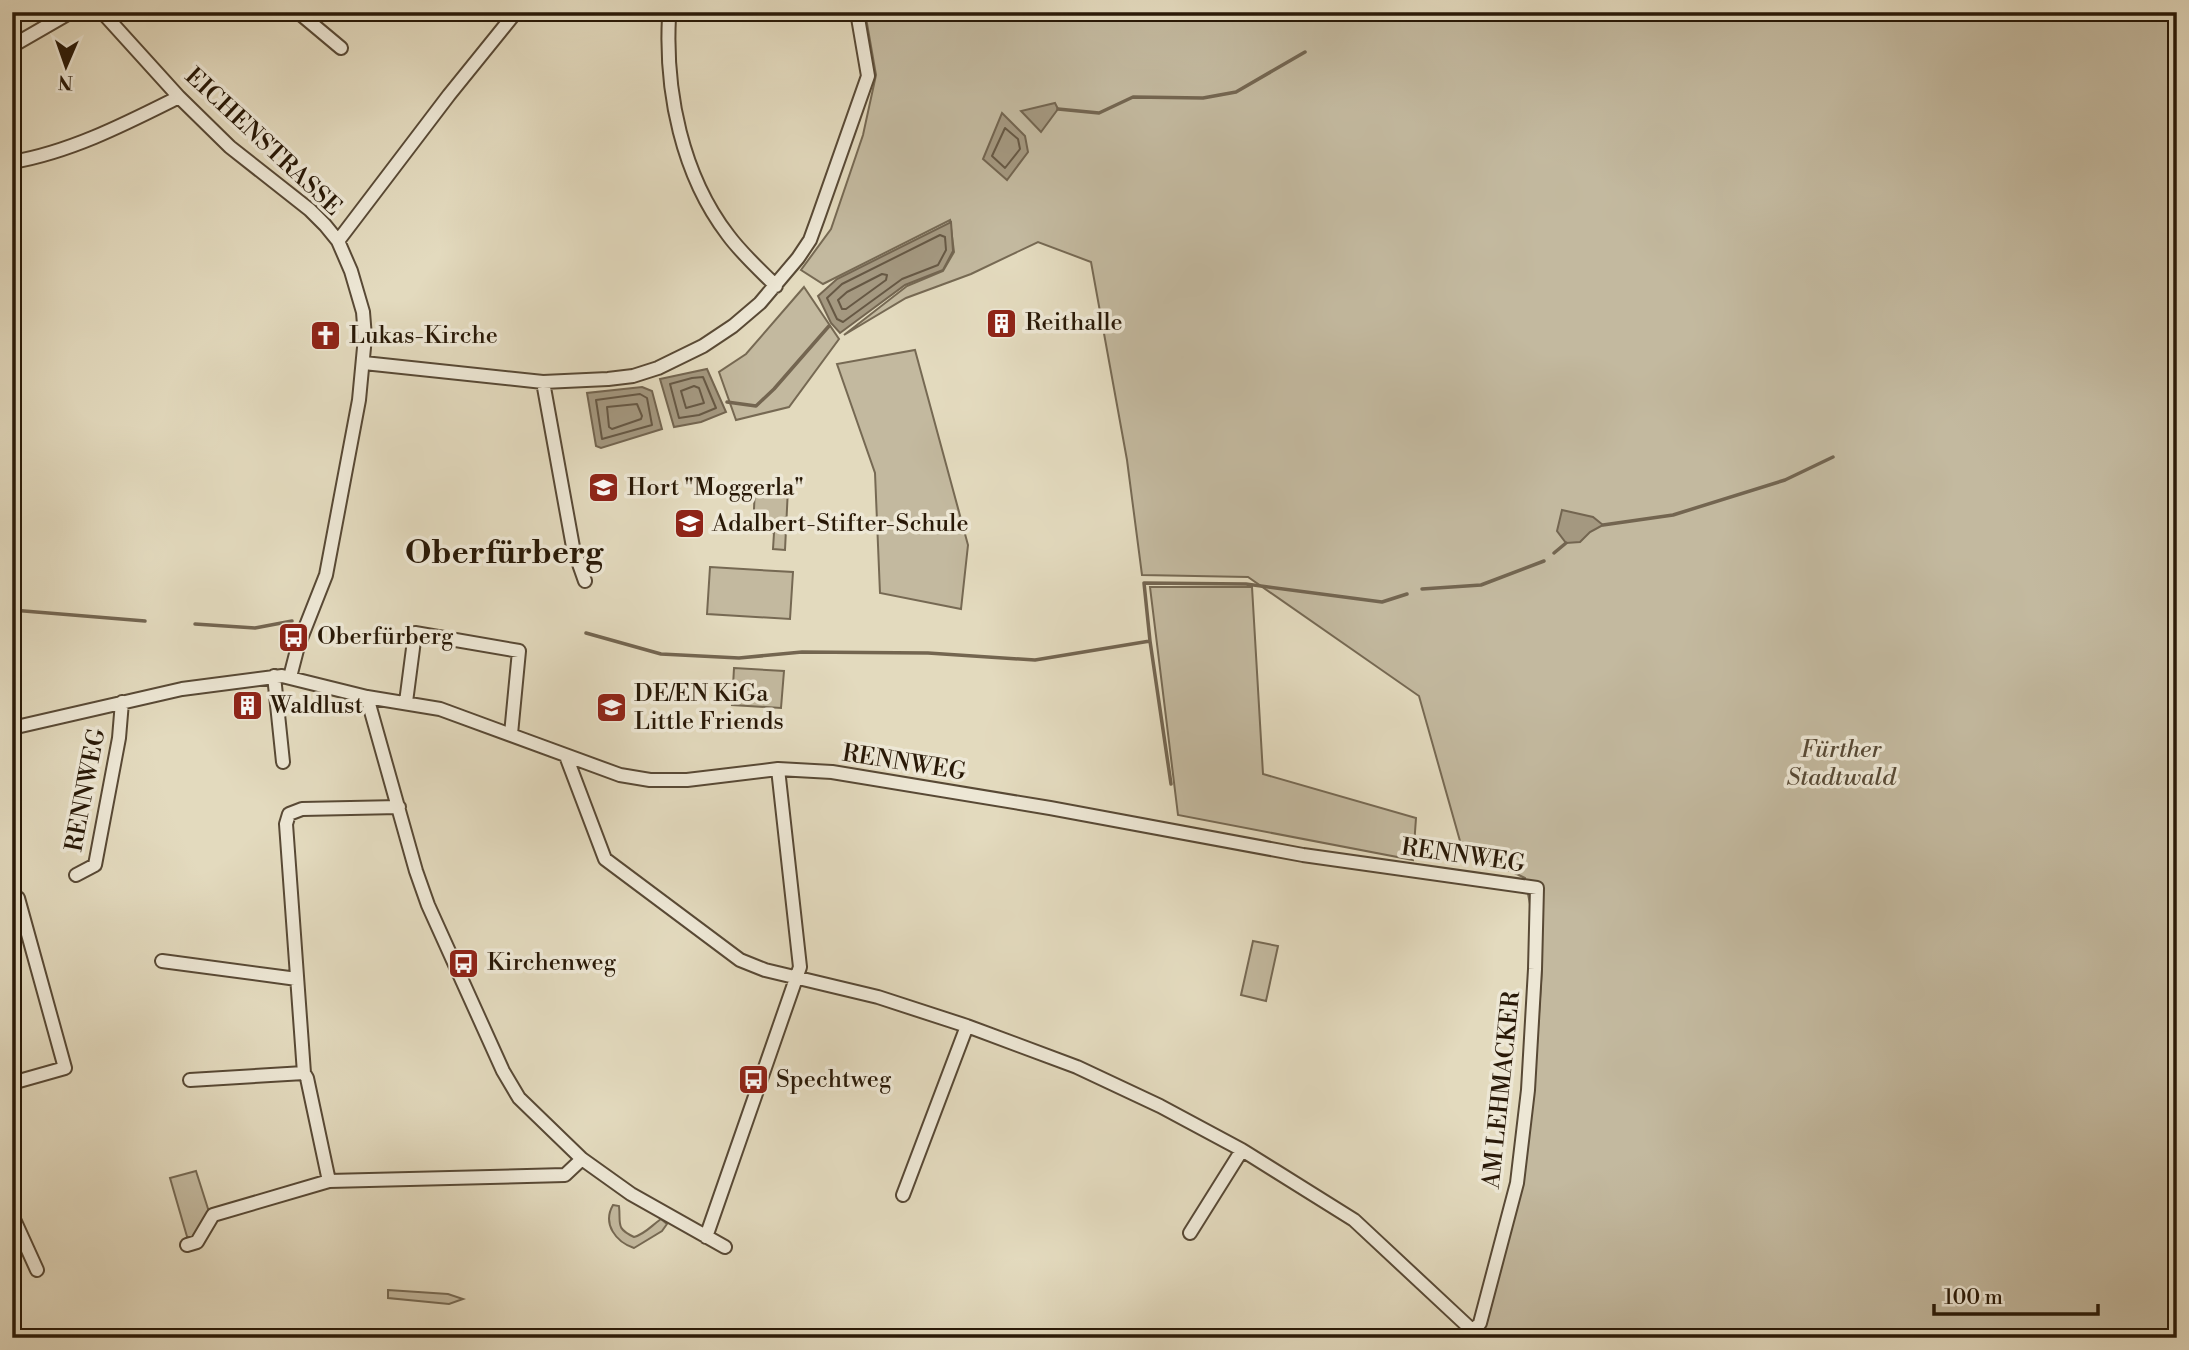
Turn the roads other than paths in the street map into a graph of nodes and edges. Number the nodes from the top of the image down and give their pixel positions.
1 (71, 12) edge
2 (102, 12) edge
3 (298, 12) edge
4 (516, 12) edge
5 (858, 12) edge
6 (669, 17) dead end
7 (12, 46) edge
8 (341, 48) dead end
9 (179, 96) junction
10 (12, 162) edge
11 (338, 241) junction
12 (776, 286) junction
13 (364, 363) junction
14 (543, 382) junction
15 (585, 581) dead end
16 (274, 677) junction
17 (290, 677) junction
18 (367, 697) junction
19 (122, 702) junction
20 (406, 702) junction
21 (12, 728) edge
22 (511, 734) junction
23 (566, 757) junction
24 (282, 762) dead end
25 (778, 769) junction
26 (398, 807) junction
27 (76, 875) dead end
28 (1537, 888) joint
29 (12, 900) edge
30 (162, 961) dead end
31 (796, 978) junction
32 (297, 979) junction
33 (967, 1026) junction
34 (304, 1073) junction
35 (190, 1080) dead end
36 (12, 1083) edge
37 (1242, 1150) junction
38 (582, 1159) junction
39 (329, 1181) junction
40 (903, 1195) dead end
41 (12, 1215) edge
42 (1190, 1233) dead end
43 (706, 1237) junction
44 (187, 1245) dead end
45 (725, 1247) dead end
46 (37, 1270) dead end

1 - 7 street
2 - 9 street, EICHENSTRASSE
3 - 8 street
4 - 11 street
5 - 12 street
6 - 12 street
9 - 10 street
9 - 11 street, EICHENSTRASSE
11 - 13 street, EICHENSTRASSE
12 - 14 street
13 - 14 street
13 - 17 street, EICHENSTRASSE
14 - 15 street
16 - 17 street, RENNWEG
16 - 19 street, RENNWEG
16 - 24 street
17 - 18 street, RENNWEG
18 - 20 street, RENNWEG
18 - 26 street
19 - 21 street, RENNWEG
19 - 27 street, RENNWEG
20 - 22 street, RENNWEG
20 - 22 street
22 - 23 street, RENNWEG
23 - 25 street, RENNWEG
23 - 31 street
25 - 28 street, RENNWEG
25 - 31 street
26 - 32 street
26 - 38 street
28 - 37 street, AM LEHMACKER
29 - 36 street
30 - 32 street
31 - 33 street
31 - 43 street
32 - 34 street
33 - 37 street
33 - 40 street
34 - 35 street
34 - 39 street
37 - 42 street
38 - 39 street
38 - 43 street
39 - 44 street
41 - 46 street
43 - 45 street

